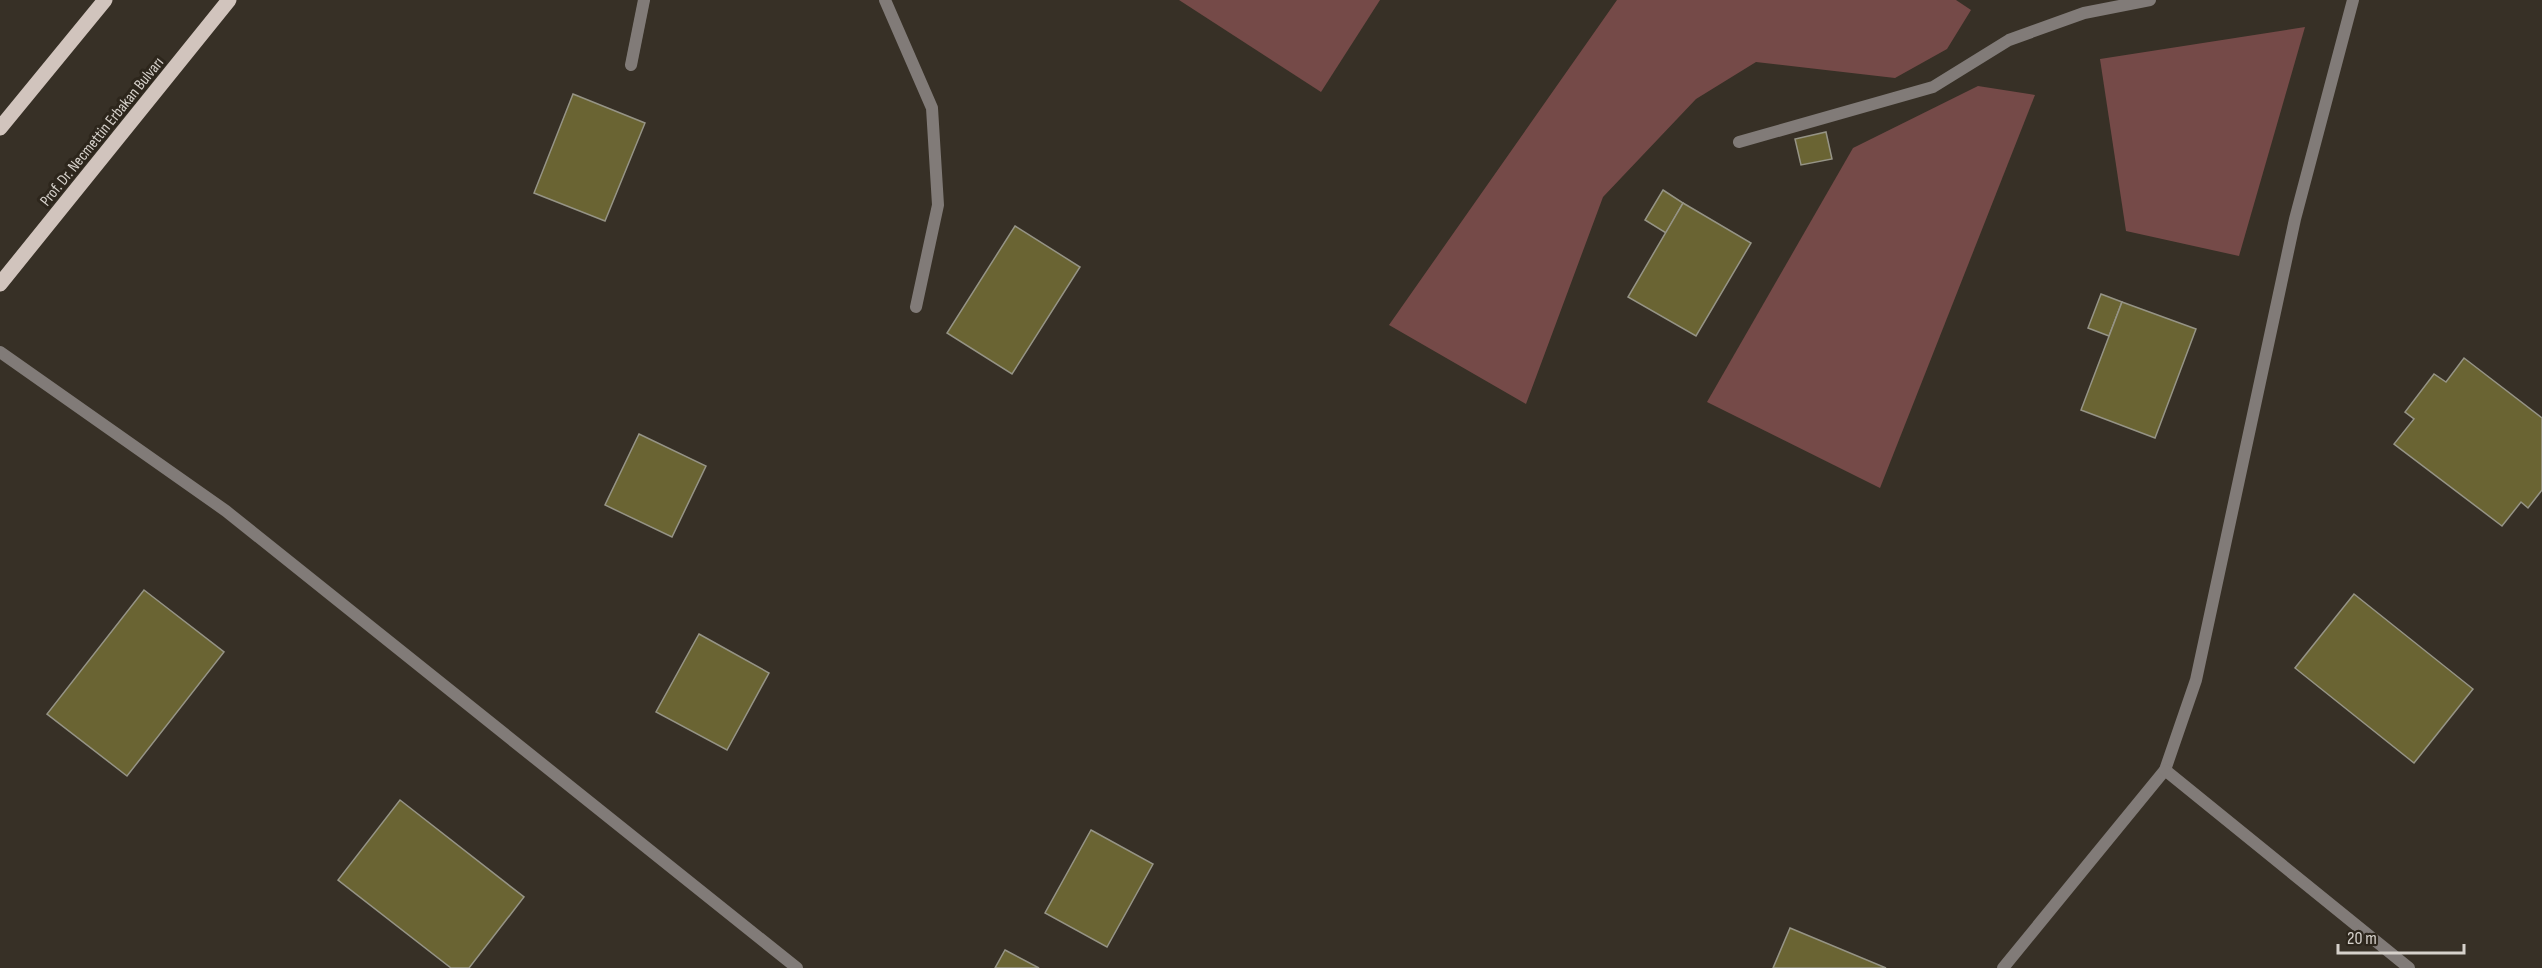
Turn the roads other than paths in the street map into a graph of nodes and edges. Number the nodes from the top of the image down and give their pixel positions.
1 (105, 0) edge
2 (229, 0) edge
3 (645, 0) edge
4 (885, 0) edge
5 (2150, 0) edge
6 (2353, 0) edge
7 (631, 65) dead end
8 (0, 128) edge
9 (1739, 142) dead end
10 (0, 284) edge
11 (916, 307) dead end
12 (0, 352) edge
13 (2165, 770) junction
14 (797, 968) edge
15 (2003, 968) edge
16 (2409, 968) edge

1 - 8 main road
2 - 10 main road, Prof. Dr. Necmettin Erbakan Bulvarı
3 - 7 street
4 - 11 street
5 - 9 street
6 - 13 street
12 - 14 street
13 - 15 street
13 - 16 street

